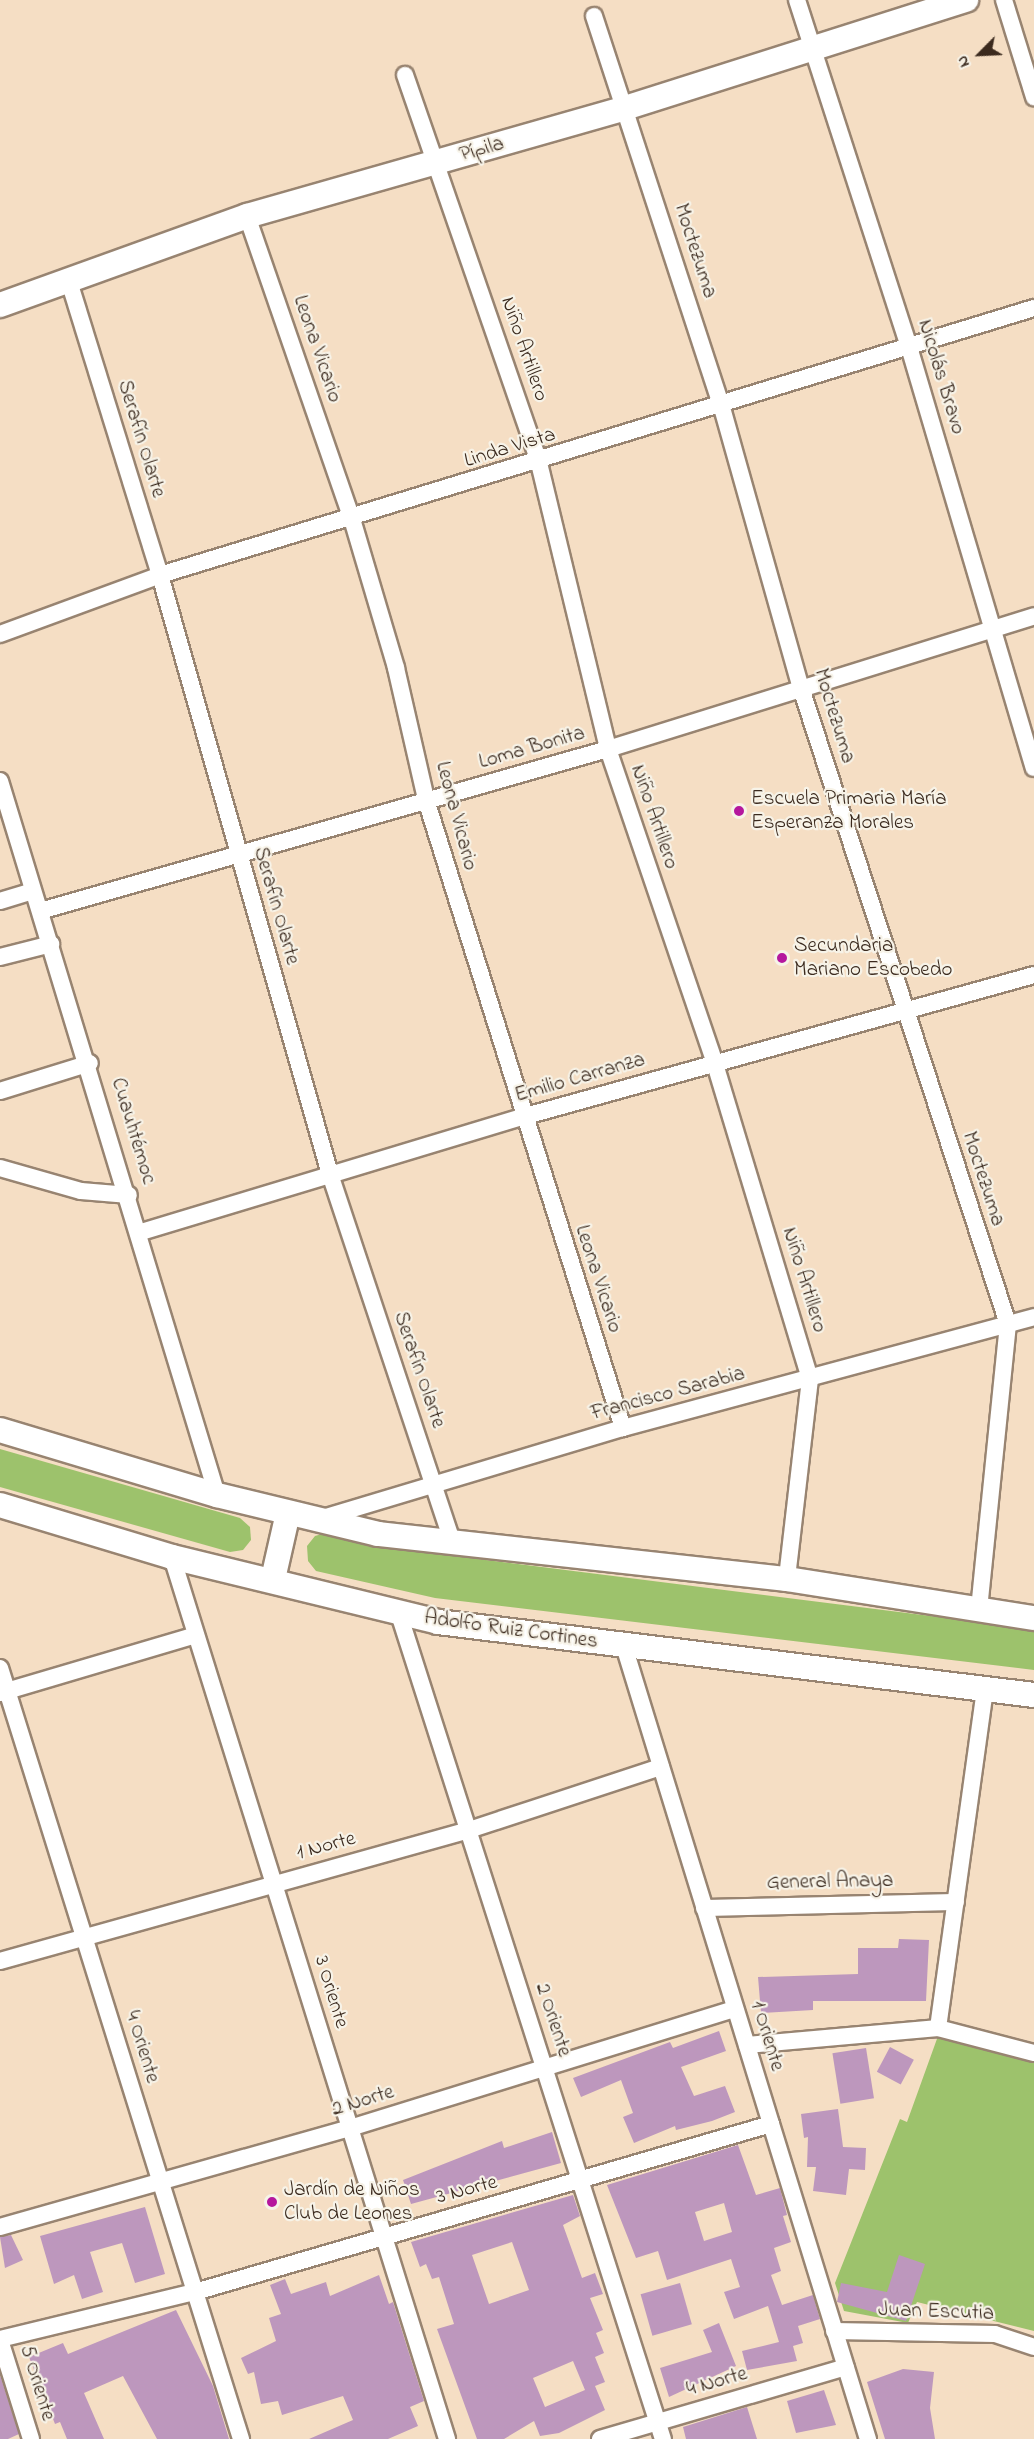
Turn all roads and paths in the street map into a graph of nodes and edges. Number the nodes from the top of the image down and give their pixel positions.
1 (797, 0) edge
2 (966, 0) edge
3 (1004, 0) edge
4 (594, 16) dead end
5 (813, 45) junction
6 (405, 75) dead end
7 (1034, 97) edge
8 (625, 108) junction
9 (436, 164) junction
10 (247, 216) junction
11 (68, 278) junction
12 (0, 305) edge
13 (1034, 308) edge
14 (909, 347) junction
15 (721, 404) junction
16 (539, 463) junction
17 (352, 519) junction
18 (160, 575) junction
19 (1034, 616) edge
20 (993, 627) junction
21 (0, 634) edge
22 (801, 688) junction
23 (608, 749) junction
24 (1034, 768) edge
25 (0, 781) edge
26 (428, 803) junction
27 (237, 852) junction
28 (33, 891) junction
29 (0, 901) edge
30 (40, 911) junction
31 (51, 944) junction
32 (0, 957) edge
33 (1034, 975) edge
34 (903, 1009) junction
35 (90, 1063) junction
36 (715, 1064) junction
37 (0, 1091) edge
38 (522, 1117) junction
39 (0, 1168) edge
40 (330, 1174) junction
41 (129, 1195) junction
42 (141, 1232) junction
43 (1034, 1317) edge
44 (1008, 1324) junction
45 (810, 1379) junction
46 (623, 1428) junction
47 (0, 1430) edge
48 (435, 1485) junction
49 (217, 1495) junction
50 (0, 1505) edge
51 (288, 1513) junction
52 (315, 1520) junction
53 (453, 1543) junction
54 (172, 1557) junction
55 (273, 1579) junction
56 (787, 1579) junction
57 (979, 1611) junction
58 (399, 1614) junction
59 (1034, 1618) edge
60 (196, 1635) junction
61 (624, 1646) junction
62 (0, 1668) edge
63 (985, 1688) junction
64 (4, 1692) edge
65 (1034, 1695) edge
66 (661, 1767) junction
67 (469, 1830) junction
68 (274, 1884) junction
69 (956, 1902) junction
70 (704, 1908) junction
71 (84, 1936) junction
72 (0, 1961) edge
73 (735, 2009) junction
74 (938, 2028) junction
75 (747, 2045) junction
76 (1034, 2053) edge
77 (545, 2069) junction
78 (771, 2124) junction
79 (350, 2128) junction
80 (161, 2181) junction
81 (581, 2182) junction
82 (0, 2227) edge
83 (384, 2236) junction
84 (195, 2292) junction
85 (834, 2331) junction
86 (0, 2340) edge
87 (1034, 2347) edge
88 (846, 2367) junction
89 (658, 2422) junction
90 (31, 2439) edge
91 (241, 2439) edge
92 (447, 2439) edge
93 (600, 2439) edge
94 (663, 2439) edge
95 (868, 2439) edge

1 - 5 street, Nicolás Bravo
2 - 5 main road, Pípila
3 - 7 street
4 - 8 street, Moctezuma
5 - 8 main road, Pípila
5 - 14 street, Nicolás Bravo
6 - 9 street, Niño Artillero
8 - 9 main road, Pípila
8 - 15 street, Moctezuma
9 - 10 main road, Pípila
9 - 16 street, Niño Artillero
10 - 11 main road, Pípila
10 - 17 street, Leona Vicario
11 - 12 main road, Pípila
11 - 18 street, Serafín Olarte
13 - 14 street, Linda Vista
14 - 15 street, Linda Vista
14 - 20 street, Nicolás Bravo
15 - 16 street, Linda Vista
15 - 22 street, Moctezuma
16 - 17 street, Linda Vista
16 - 23 street, Niño Artillero
17 - 18 street, Linda Vista
17 - 26 street, Leona Vicario
18 - 21 street, Linda Vista
18 - 27 street, Serafín Olarte
19 - 20 street, Loma Bonita
20 - 22 street, Loma Bonita
20 - 24 street, Nicolás Bravo
22 - 23 street, Loma Bonita
22 - 34 street, Moctezuma
23 - 26 street, Loma Bonita
23 - 36 street, Niño Artillero
25 - 28 street, Cuauhtémoc
26 - 27 street, Loma Bonita
26 - 38 street, Leona Vicario
27 - 30 street, Loma Bonita
27 - 40 street, Serafín Olarte
28 - 29 street
28 - 30 street, Cuauhtémoc
30 - 31 street, Cuauhtémoc
31 - 32 street
31 - 35 street, Cuauhtémoc
33 - 34 street, Emilio Carranza
34 - 36 street, Emilio Carranza
34 - 44 street, Moctezuma
35 - 37 street
35 - 41 street, Cuauhtémoc
36 - 38 street, Emilio Carranza
36 - 45 street, Niño Artillero
38 - 40 street, Emilio Carranza
38 - 46 street, Leona Vicario
39 - 41 street
40 - 42 street, Emilio Carranza
40 - 48 street, Serafín Olarte
41 - 42 street, Cuauhtémoc
42 - 49 street, Cuauhtémoc
43 - 44 street, Francisco Sarabia
44 - 45 street, Francisco Sarabia
44 - 57 street, Moctezuma
45 - 46 street, Francisco Sarabia
45 - 56 street, Niño Artillero
46 - 48 street, Francisco Sarabia
47 - 49 main road
48 - 52 street, Francisco Sarabia
48 - 53 street, Serafín Olarte
49 - 51 main road
50 - 54 main road, Adolfo Ruiz Cortines
51 - 52 main road
51 - 55 main road
52 - 53 main road
53 - 56 main road
54 - 55 main road, Adolfo Ruiz Cortines
54 - 60 street, 3 Oriente
55 - 58 main road, Adolfo Ruiz Cortines
56 - 57 main road
57 - 59 main road
58 - 61 main road, Adolfo Ruiz Cortines
58 - 67 street, 2 Oriente
60 - 64 street
60 - 68 street, 3 Oriente
61 - 63 main road, Adolfo Ruiz Cortines
61 - 66 street, 1 Oriente
62 - 64 street, 4 Oriente
63 - 65 main road, Adolfo Ruiz Cortines
63 - 69 street
64 - 71 street, 4 Oriente
66 - 67 street, 1 Norte
66 - 70 street, 1 Oriente
67 - 68 street, 1 Norte
67 - 77 street, 2 Oriente
68 - 71 street, 1 Norte
68 - 79 street, 3 Oriente
69 - 70 street, General Anaya
69 - 74 street
70 - 73 street, 1 Oriente
71 - 72 street, 1 Norte
71 - 80 street, 4 Oriente
73 - 75 street, 1 Oriente
73 - 77 street, 2 Norte
74 - 75 street
74 - 76 street
75 - 78 street, 1 Oriente
77 - 79 street, 2 Norte
77 - 81 street, 2 Oriente
78 - 81 street, 3 Norte
78 - 85 street, 1 Oriente
79 - 80 street, 2 Norte
79 - 83 street, 3 Oriente
80 - 82 street, 2 Norte
80 - 84 street, 4 Oriente
81 - 83 street, 3 Norte
81 - 89 street, 2 Oriente
83 - 84 street, 3 Norte
83 - 92 street, 3 Oriente
84 - 86 street, 3 Norte
84 - 91 street, 4 Oriente
85 - 87 street, Juan Escutia
85 - 88 street, 1 Oriente
86 - 90 street, 5 Oriente
88 - 89 street, 4 Norte
88 - 95 street, 1 Oriente
89 - 93 street, 4 Norte
89 - 94 street, 2 Oriente

